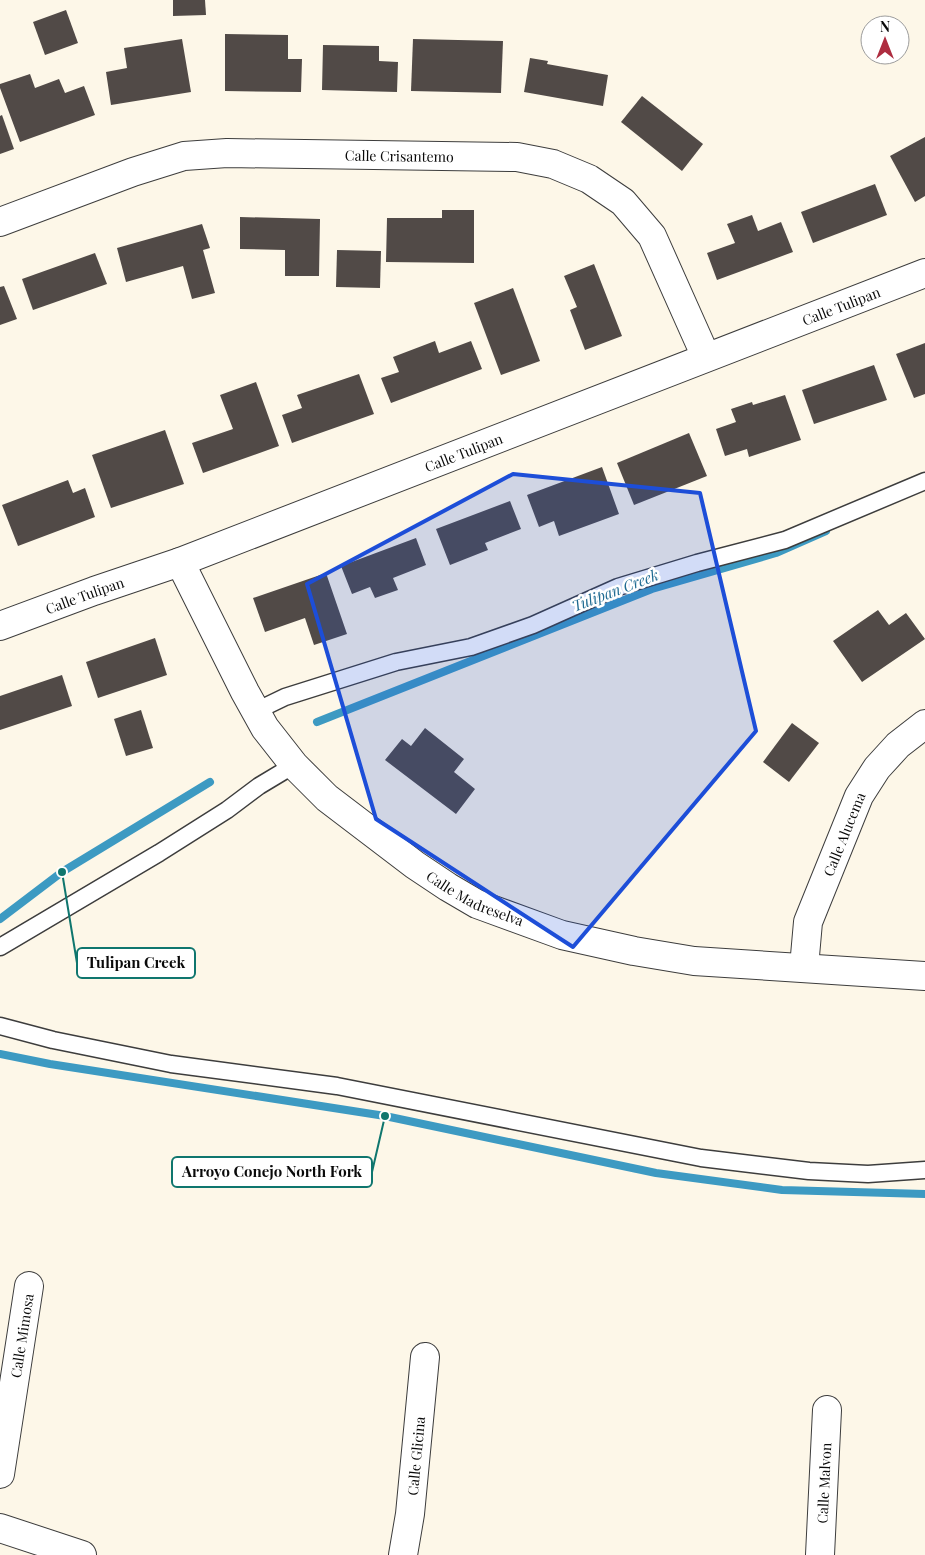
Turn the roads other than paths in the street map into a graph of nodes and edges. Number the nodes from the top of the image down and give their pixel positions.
1 (0, 222) edge
2 (925, 273) edge
3 (706, 357) junction
4 (925, 482) edge
5 (180, 562) junction
6 (0, 626) edge
7 (256, 711) junction
8 (925, 724) edge
9 (294, 765) junction
10 (0, 947) edge
11 (804, 967) junction
12 (925, 976) edge
13 (0, 1026) edge
14 (925, 1170) edge
15 (29, 1286) dead end
16 (425, 1357) dead end
17 (828, 1410) dead end
18 (0, 1474) edge
19 (0, 1528) edge
20 (82, 1555) edge
21 (403, 1555) edge
22 (820, 1555) edge

1 - 3 street, Calle Crisantemo
2 - 3 street, Calle Tulipan
3 - 5 street, Calle Tulipan
4 - 7 lane
5 - 6 street, Calle Tulipan
5 - 7 street, Calle Madreselva
7 - 9 street, Calle Madreselva
8 - 11 street, Calle Alucema
9 - 10 lane
9 - 11 street, Calle Madreselva
11 - 12 street, Calle Madreselva
13 - 14 lane
15 - 18 street, Calle Mimosa
16 - 21 street, Calle Glicina
17 - 22 street, Calle Malvon
19 - 20 street

